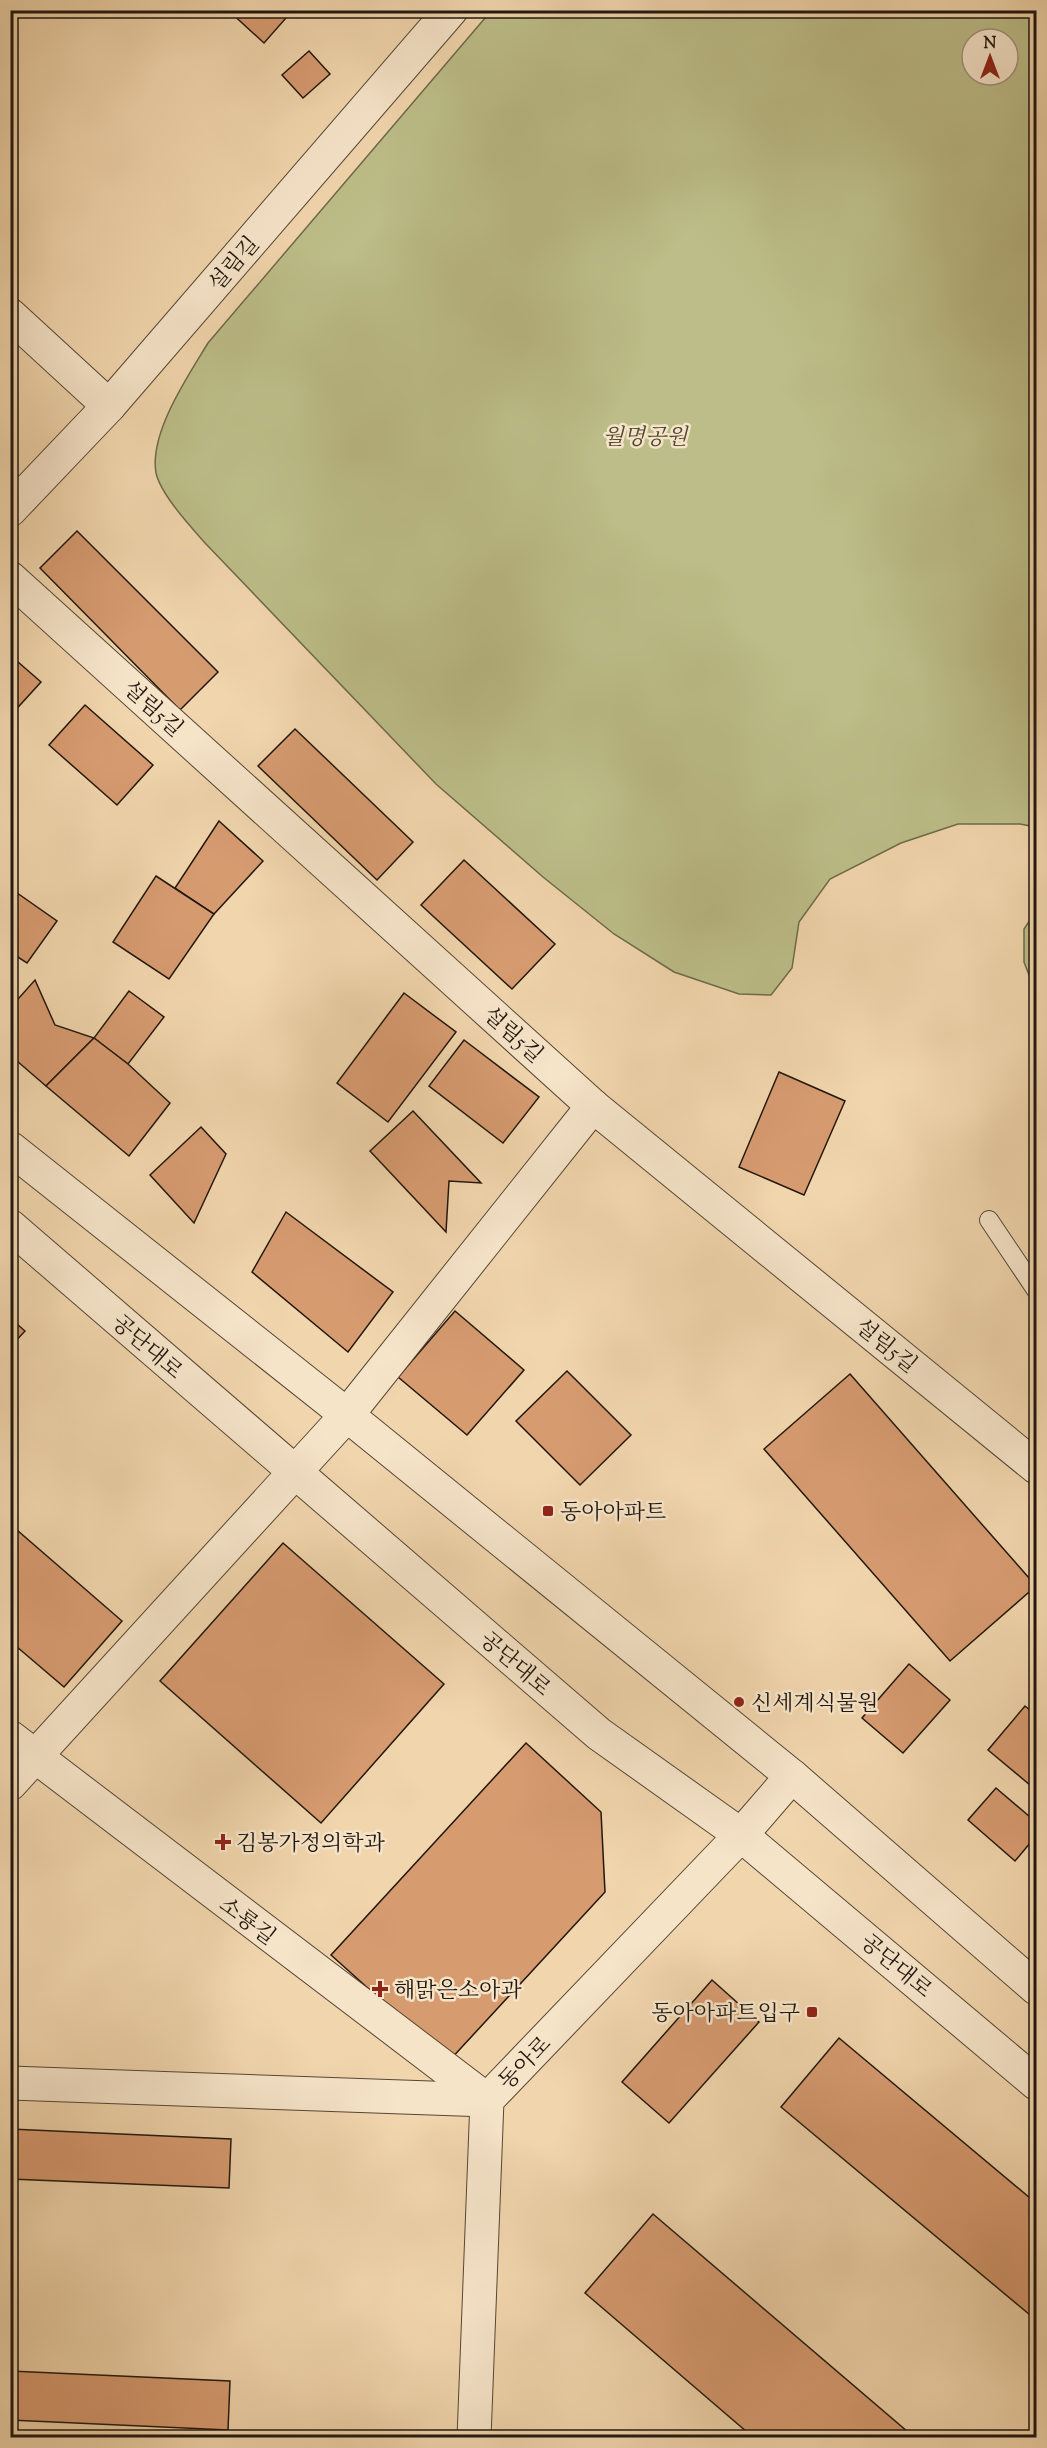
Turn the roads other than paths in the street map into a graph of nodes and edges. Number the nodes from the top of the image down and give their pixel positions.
1 (451, 10) edge
2 (10, 315) edge
3 (109, 406) junction
4 (10, 510) edge
5 (10, 578) edge
6 (593, 1106) junction
7 (10, 1148) edge
8 (989, 1220) dead end
9 (10, 1226) edge
10 (1036, 1290) edge
11 (347, 1415) junction
12 (1036, 1467) edge
13 (296, 1474) junction
14 (22, 1747) edge
15 (792, 1776) junction
16 (10, 1784) edge
17 (741, 1835) junction
18 (1036, 1988) edge
19 (10, 2083) edge
20 (1036, 2083) edge
21 (487, 2100) junction
22 (474, 2438) edge

1 - 3 street, 설림길
2 - 3 street
3 - 4 street, 설림길
5 - 6 street, 설림5길
6 - 11 street
6 - 12 street, 설림5길
7 - 11 street
8 - 10 lane
9 - 13 street, 공단대로
11 - 13 street
11 - 15 street
13 - 14 street
13 - 17 street, 공단대로
14 - 16 street
14 - 21 street, 소룡길
15 - 17 street, 동아로
15 - 18 street
17 - 20 street, 공단대로
17 - 21 street, 동아로
19 - 21 street
21 - 22 street, 동아로

